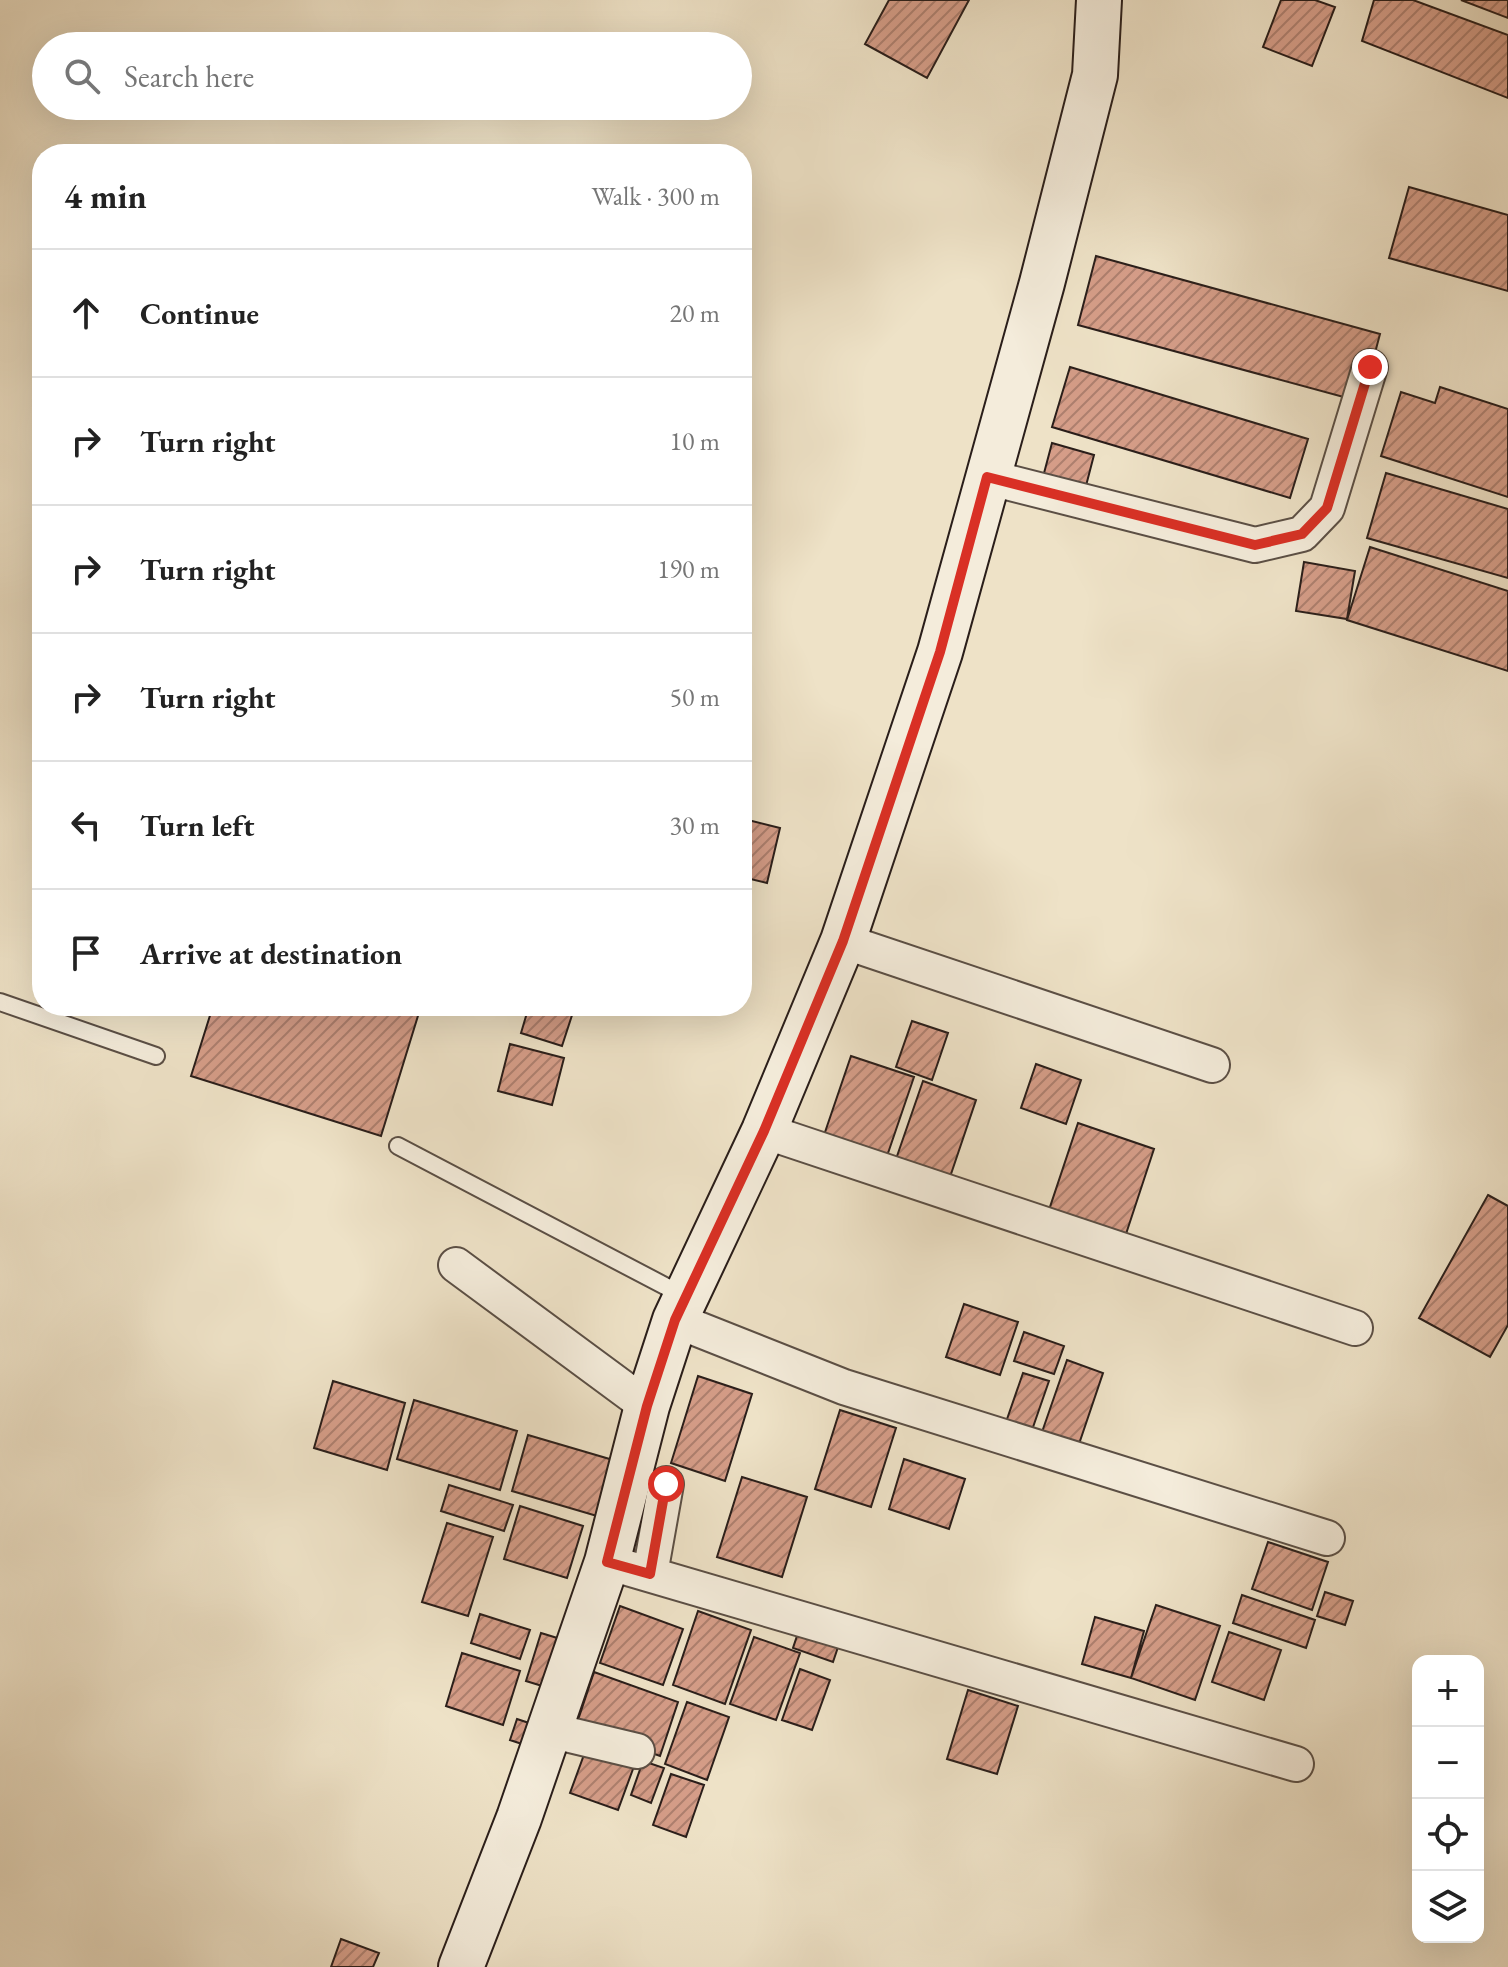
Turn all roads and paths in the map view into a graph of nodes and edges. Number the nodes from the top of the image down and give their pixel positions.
1 (1099, 0) edge
2 (1370, 367) dead end
3 (987, 477) junction
4 (843, 941) junction
5 (0, 1002) edge
6 (32, 1013) edge
7 (40, 1016) edge
8 (156, 1056) dead end
9 (1212, 1065) dead end
10 (764, 1131) junction
11 (398, 1146) dead end
12 (456, 1265) dead end
13 (680, 1308) junction
14 (1355, 1328) dead end
15 (647, 1406) junction
16 (666, 1484) dead end
17 (1327, 1538) dead end
18 (607, 1562) junction
19 (650, 1574) junction
20 (549, 1730) junction
21 (637, 1751) dead end
22 (1296, 1764) dead end
23 (461, 1967) edge

1 - 3 street
2 - 3 street
3 - 4 street
4 - 9 street
4 - 10 street
5 - 6 lane
7 - 8 lane
10 - 13 street
10 - 14 street
11 - 13 lane
12 - 15 street
13 - 15 street
13 - 17 street
15 - 18 street
16 - 19 street
18 - 19 street
18 - 20 street
19 - 22 street
20 - 21 street
20 - 23 street

